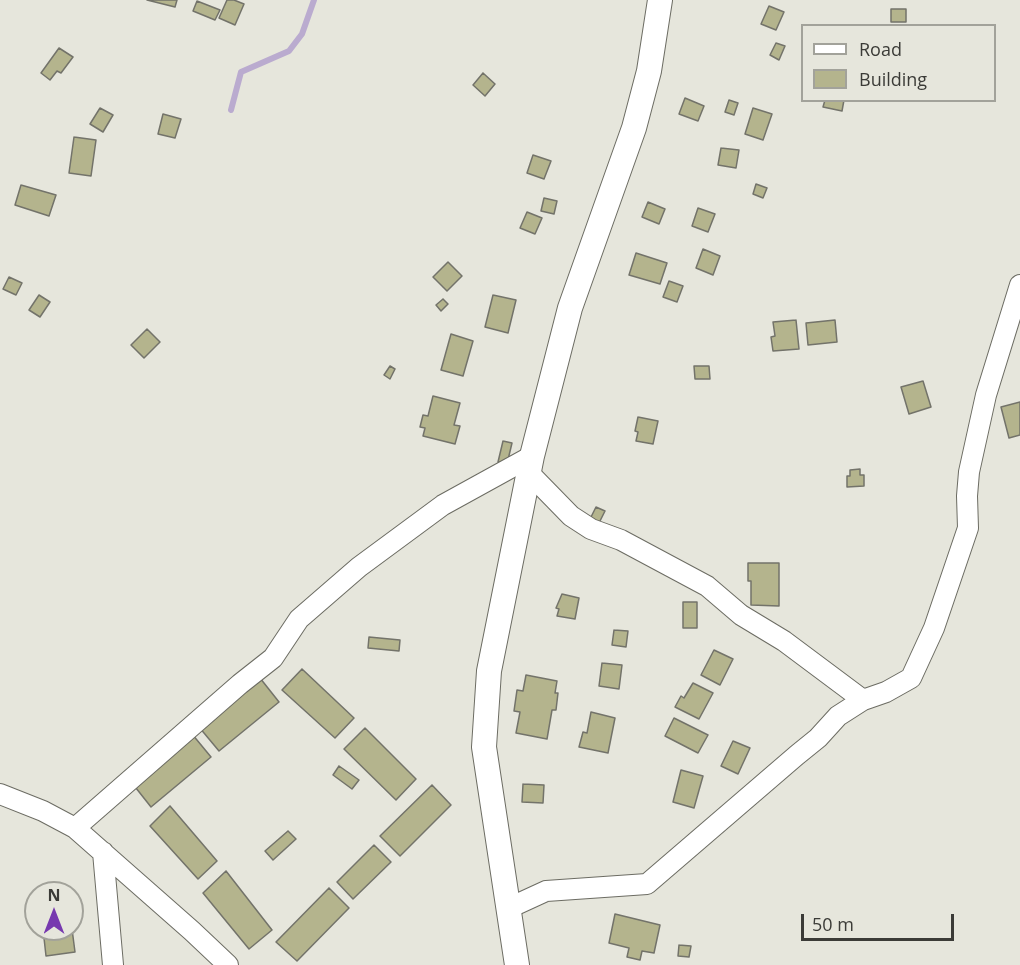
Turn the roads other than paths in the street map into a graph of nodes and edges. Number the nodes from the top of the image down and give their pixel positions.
1 (660, 0) edge
2 (1020, 285) edge
3 (530, 464) junction
4 (862, 700) junction
5 (0, 794) edge
6 (75, 828) junction
7 (103, 852) junction
8 (509, 908) junction
9 (113, 965) edge
10 (228, 965) edge
11 (517, 965) edge

1 - 3 street
2 - 4 street
3 - 4 street
3 - 6 street
3 - 8 street
4 - 8 street
5 - 6 street
6 - 7 street
7 - 9 street
7 - 10 street
8 - 11 street

